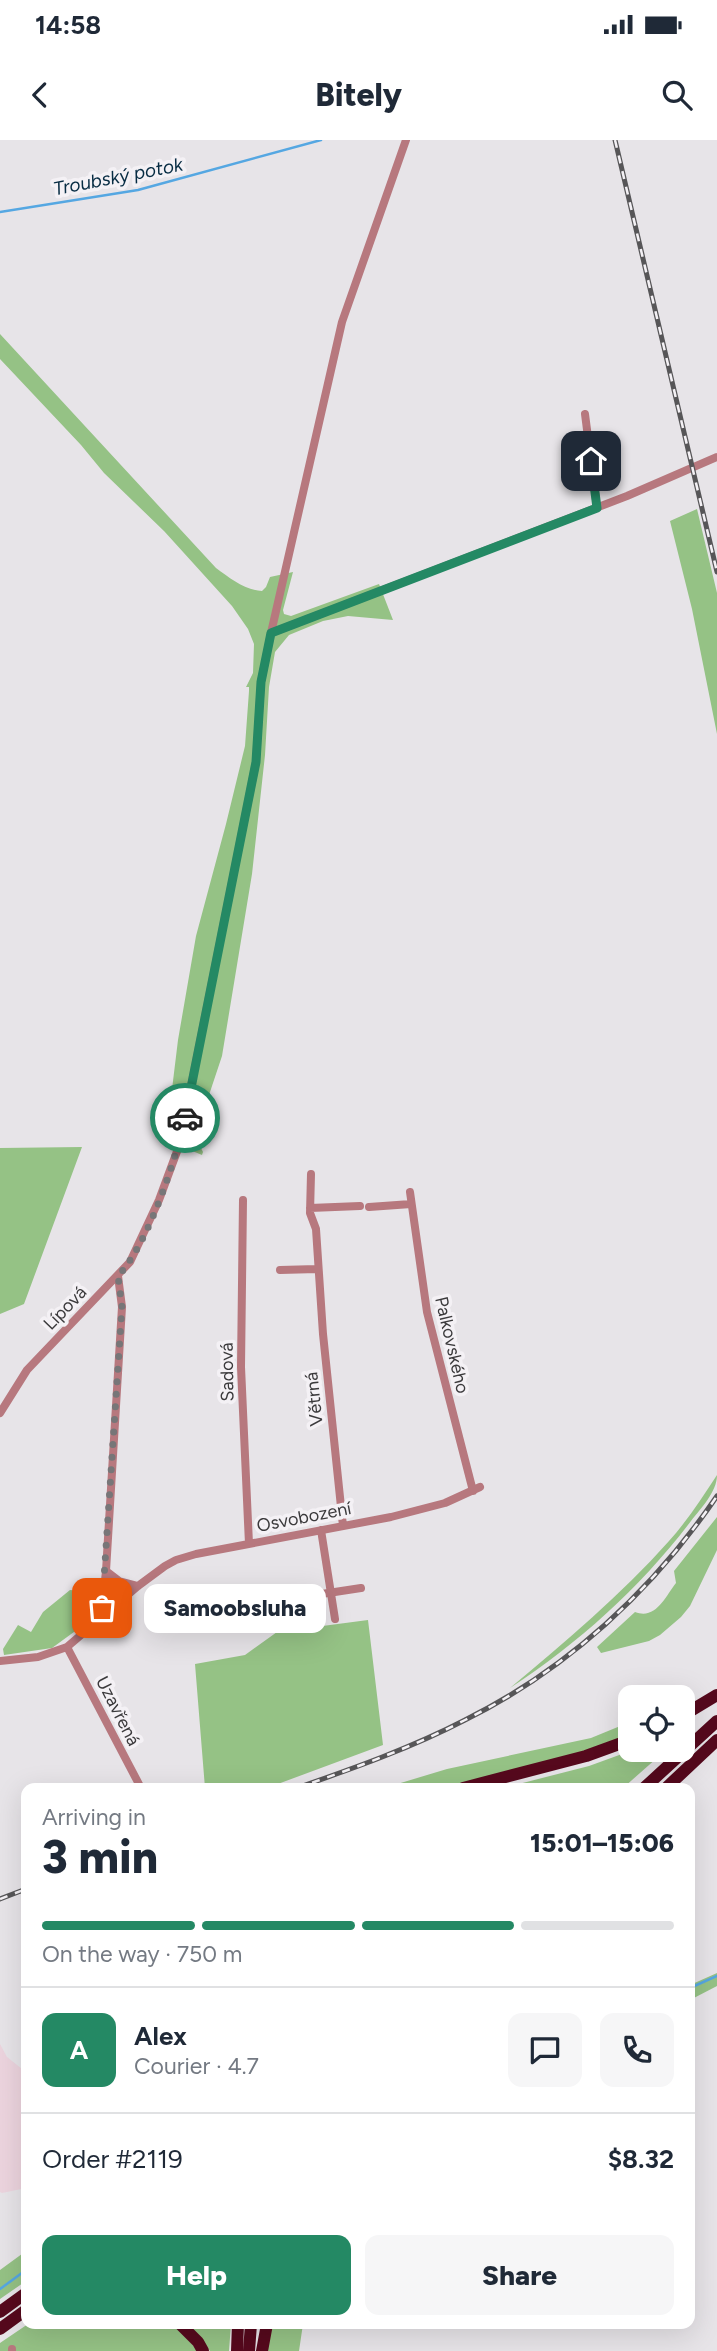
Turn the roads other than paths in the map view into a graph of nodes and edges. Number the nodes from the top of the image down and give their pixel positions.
1 (406, 140) edge
2 (585, 414) dead end
3 (717, 457) edge
4 (597, 508) junction
5 (271, 633) junction
6 (311, 1174) dead end
7 (410, 1192) dead end
8 (243, 1199) dead end
9 (411, 1204) junction
10 (310, 1208) junction
11 (317, 1269) junction
12 (280, 1270) dead end
13 (118, 1276) junction
14 (0, 1413) edge
15 (477, 1489) joint
16 (343, 1526) junction
17 (321, 1530) junction
18 (249, 1544) junction
19 (107, 1575) junction
20 (133, 1587) junction
21 (361, 1588) dead end
22 (332, 1592) junction
23 (302, 1597) dead end
24 (101, 1619) junction
25 (335, 1619) dead end
26 (67, 1647) junction
27 (0, 1661) edge
28 (717, 1695) edge
29 (695, 1709) edge
30 (717, 1721) edge
31 (717, 1740) edge
32 (618, 1744) edge
33 (138, 1783) edge
34 (482, 1783) edge
35 (649, 1783) edge
36 (671, 1783) edge
37 (21, 2297) edge
38 (0, 2312) edge
39 (21, 2314) edge
40 (21, 2324) edge
41 (0, 2329) edge
42 (185, 2329) edge
43 (238, 2329) edge
44 (251, 2329) edge
45 (266, 2329) edge
46 (0, 2339) edge
47 (203, 2351) edge
48 (237, 2351) edge
49 (249, 2351) edge
50 (262, 2351) edge

1 - 5 street, Lípová
2 - 4 street
3 - 4 street
4 - 5 street
5 - 13 street, Lípová
6 - 10 street, Větrná
7 - 9 street, Palkovského
8 - 18 street, Sadová
9 - 10 street
9 - 15 street, Palkovského
10 - 11 street, Větrná
11 - 12 street
11 - 16 street, Větrná
13 - 14 street, Lípová
13 - 19 street
15 - 16 street, Osvobození
16 - 17 street, Osvobození
17 - 18 street, Osvobození
17 - 22 street
18 - 20 street, Osvobození
19 - 20 street
19 - 24 street
20 - 24 street, Osvobození
21 - 22 street
22 - 23 street
22 - 25 street
24 - 26 street, Osvobození
26 - 27 street, Osvobození
26 - 33 street, Uzavřená
28 - 29 highway
30 - 35 highway
31 - 36 highway
32 - 34 highway
37 - 38 highway
39 - 41 highway
40 - 46 highway
42 - 47 highway
43 - 48 highway
44 - 49 highway
45 - 50 highway

